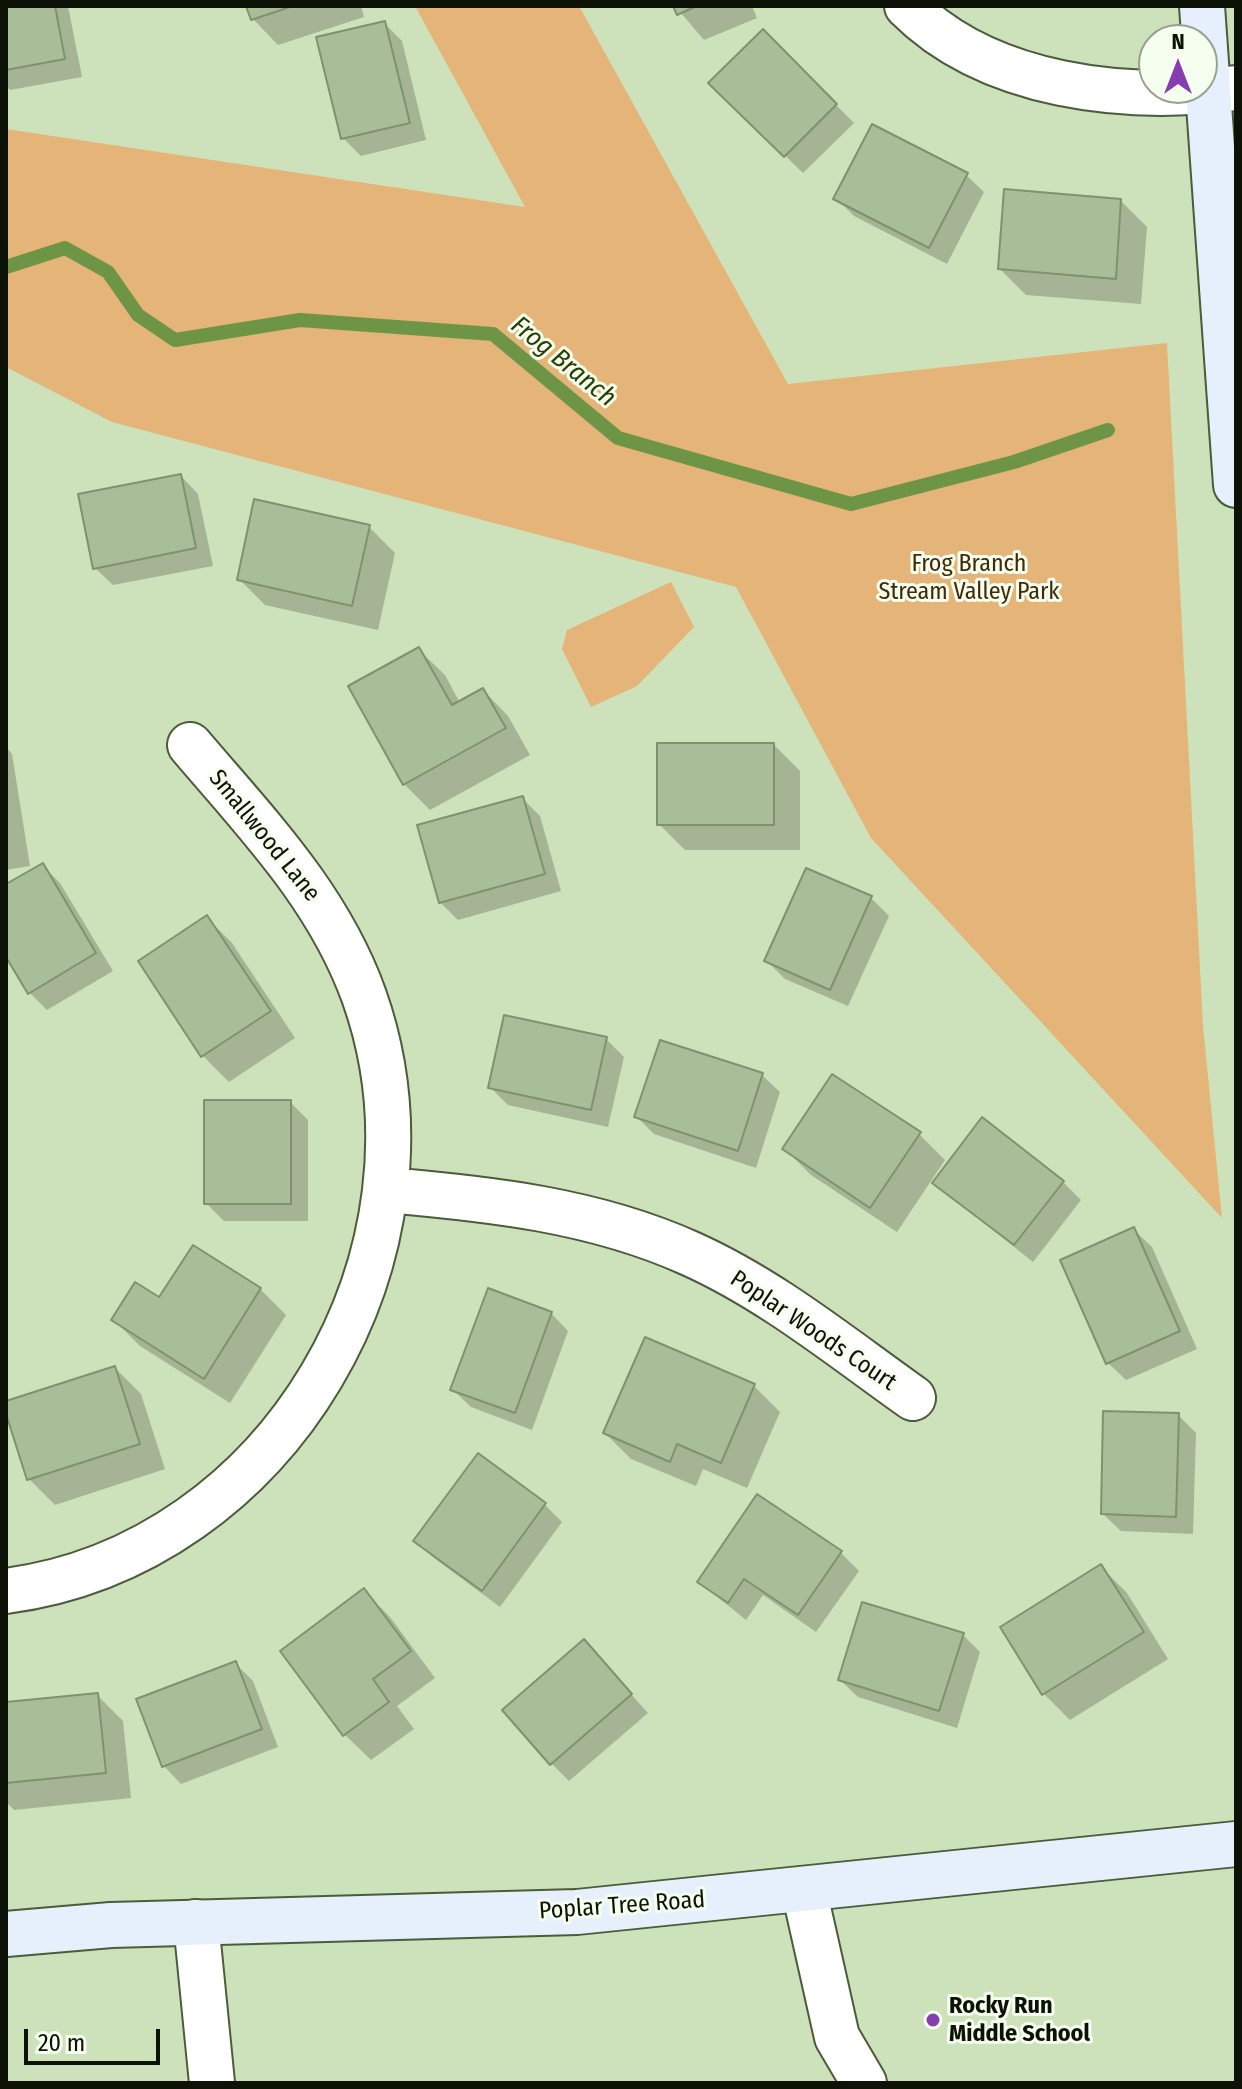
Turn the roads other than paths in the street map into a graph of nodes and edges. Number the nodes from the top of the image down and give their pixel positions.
1 (907, 6) edge
2 (1202, 6) edge
3 (1221, 90) edge
4 (1236, 485) edge
5 (190, 745) dead end
6 (387, 1190) junction
7 (913, 1398) dead end
8 (6, 1591) edge
9 (1236, 1844) edge
10 (804, 1890) junction
11 (196, 1922) junction
12 (6, 1934) edge
13 (212, 2083) edge
14 (864, 2083) edge

1 - 3 street
2 - 3 main road
3 - 4 main road
5 - 6 street, Smallwood Lane
6 - 7 street, Poplar Woods Court
6 - 8 street, Smallwood Lane
9 - 10 main road, Poplar Tree Road
10 - 11 main road, Poplar Tree Road
10 - 14 street
11 - 12 main road, Poplar Tree Road
11 - 13 street

